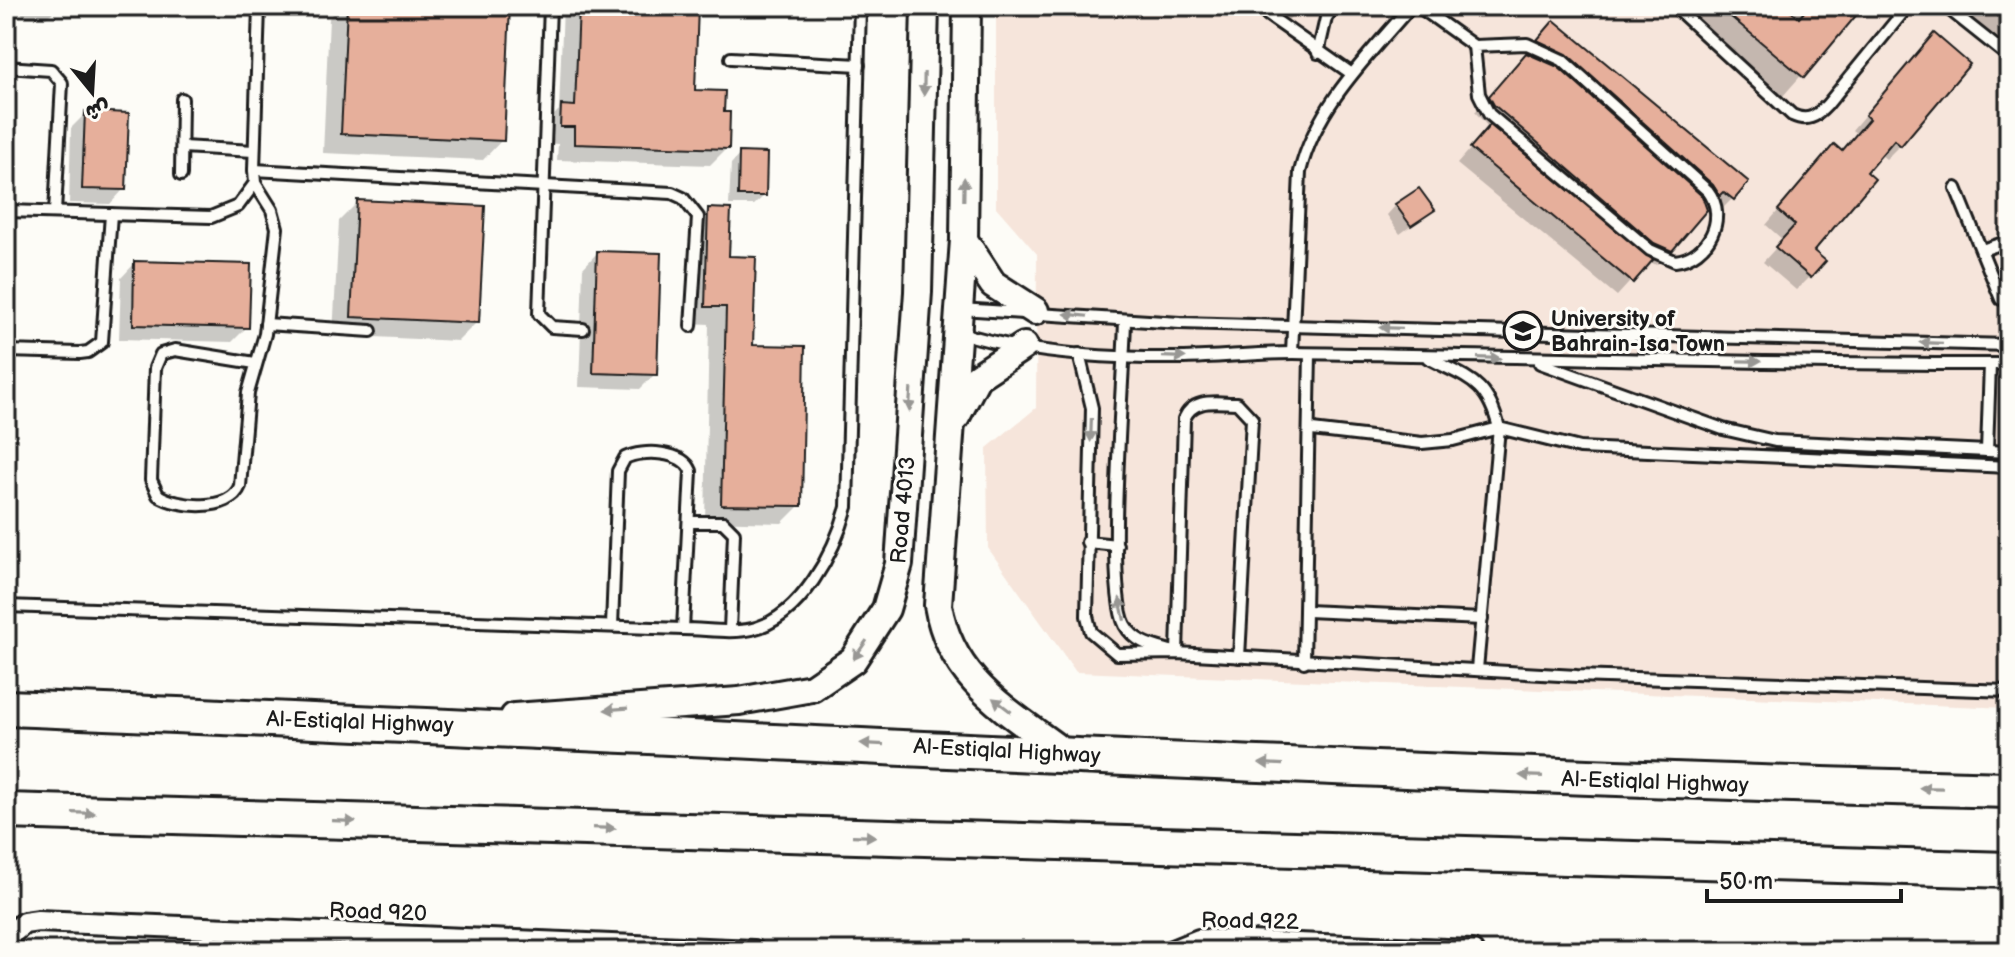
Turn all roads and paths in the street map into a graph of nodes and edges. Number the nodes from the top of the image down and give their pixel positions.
1 (259, 6) edge
2 (550, 6) edge
3 (860, 6) edge
4 (925, 6) edge
5 (967, 6) edge
6 (1255, 6) edge
7 (1334, 6) edge
8 (1411, 6) edge
9 (1418, 6) edge
10 (1674, 6) edge
11 (1908, 6) edge
12 (1945, 6) edge
13 (1474, 46) junction
14 (1318, 53) junction
15 (2009, 57) edge
16 (731, 58) dead end
17 (859, 65) junction
18 (6, 67) edge
19 (1352, 74) junction
20 (182, 99) dead end
21 (182, 147) junction
22 (254, 151) junction
23 (254, 170) junction
24 (181, 175) dead end
25 (255, 183) junction
26 (542, 186) junction
27 (1956, 188) dead end
28 (6, 211) edge
29 (55, 212) junction
30 (111, 214) junction
31 (964, 240) junction
32 (2009, 241) edge
33 (1982, 250) junction
34 (918, 292) junction
35 (2001, 299) dead end
36 (1035, 311) junction
37 (950, 319) junction
38 (1125, 320) junction
39 (266, 324) junction
40 (1294, 325) junction
41 (691, 326) dead end
42 (583, 329) dead end
43 (371, 331) dead end
44 (914, 341) junction
45 (2009, 345) edge
46 (1024, 346) junction
47 (6, 351) edge
48 (1292, 353) junction
49 (1079, 354) junction
50 (1310, 354) junction
51 (1422, 355) junction
52 (1124, 356) junction
53 (1532, 359) junction
54 (255, 363) junction
55 (1990, 364) junction
56 (2009, 364) edge
57 (951, 428) junction
58 (1499, 428) junction
59 (1312, 430) junction
60 (1987, 451) junction
61 (2009, 452) edge
62 (2009, 467) edge
63 (689, 522) junction
64 (1087, 542) junction
65 (1117, 545) junction
66 (6, 606) edge
67 (1307, 611) junction
68 (1482, 619) junction
69 (612, 626) junction
70 (683, 629) junction
71 (730, 630) junction
72 (1177, 653) junction
73 (1239, 657) junction
74 (1304, 662) junction
75 (1477, 669) junction
76 (2009, 691) edge
77 (6, 708) edge
78 (426, 723) junction
79 (1064, 753) junction
80 (2009, 790) edge
81 (6, 811) edge
82 (2009, 870) edge
83 (6, 938) edge
84 (636, 949) edge
85 (754, 951) edge
86 (1172, 951) edge
87 (1472, 951) edge

1 - 22 lane
2 - 26 lane
3 - 17 lane
4 -> 34 street, Road 4013
31 -> 5 street, Road 4013
6 - 14 lane
7 - 14 lane
8 - 19 lane
9 - 13 lane
10 - 11 lane
12 - 15 lane
13 - 13 lane
14 - 19 lane
16 - 17 lane
17 - 71 lane
18 - 29 lane
19 - 40 lane
20 - 21 lane
21 - 22 lane
21 - 24 lane
22 - 23 lane
23 - 25 lane
23 - 26 lane
25 - 30 lane
25 - 39 lane
26 - 41 lane
26 - 42 lane
27 - 33 lane
28 - 29 lane
29 - 30 lane
30 - 47 lane
31 - 36 street
31 - 37 street, Road 4013
32 - 33 lane
33 - 35 lane
34 - 37 street
34 - 44 street, Road 4013
36 - 37 lane
38 -> 36 lane
37 - 44 street
37 - 46 lane
37 - 57 street, Road 4013
38 - 40 lane
38 - 52 lane
39 - 43 lane
39 - 54 lane
45 -> 40 lane
40 - 48 lane
44 -> 78 street, Road 4013
46 - 49 lane
46 - 57 street
48 - 50 lane
52 -> 48 lane
49 - 52 lane
49 -> 64 lane
50 - 51 lane
50 - 59 lane
51 -> 53 lane
51 - 58 lane
52 - 65 lane
53 -> 55 lane
53 - 60 lane
54 - 54 lane
55 - 56 lane
55 - 60 lane
79 -> 57 street, Road 4013
58 - 59 lane
58 - 62 lane
58 - 68 lane
59 - 67 lane
60 - 61 lane
63 - 69 lane
63 - 70 lane
63 - 71 lane
64 - 65 lane
64 - 72 lane
72 -> 65 lane
66 - 69 lane
67 - 68 lane
67 - 74 lane
68 - 75 lane
69 - 70 lane
70 - 71 lane
72 - 73 lane
72 - 73 lane
73 - 74 lane
74 - 75 lane
75 - 76 lane
77 - 78 main road, Al-Estiqlal Highway
79 -> 78 main road, Al-Estiqlal Highway
80 -> 79 main road, Al-Estiqlal Highway
81 -> 82 main road
83 - 84 street, Road 920
84 - 85 street, Road 920
86 - 87 street, Road 922

